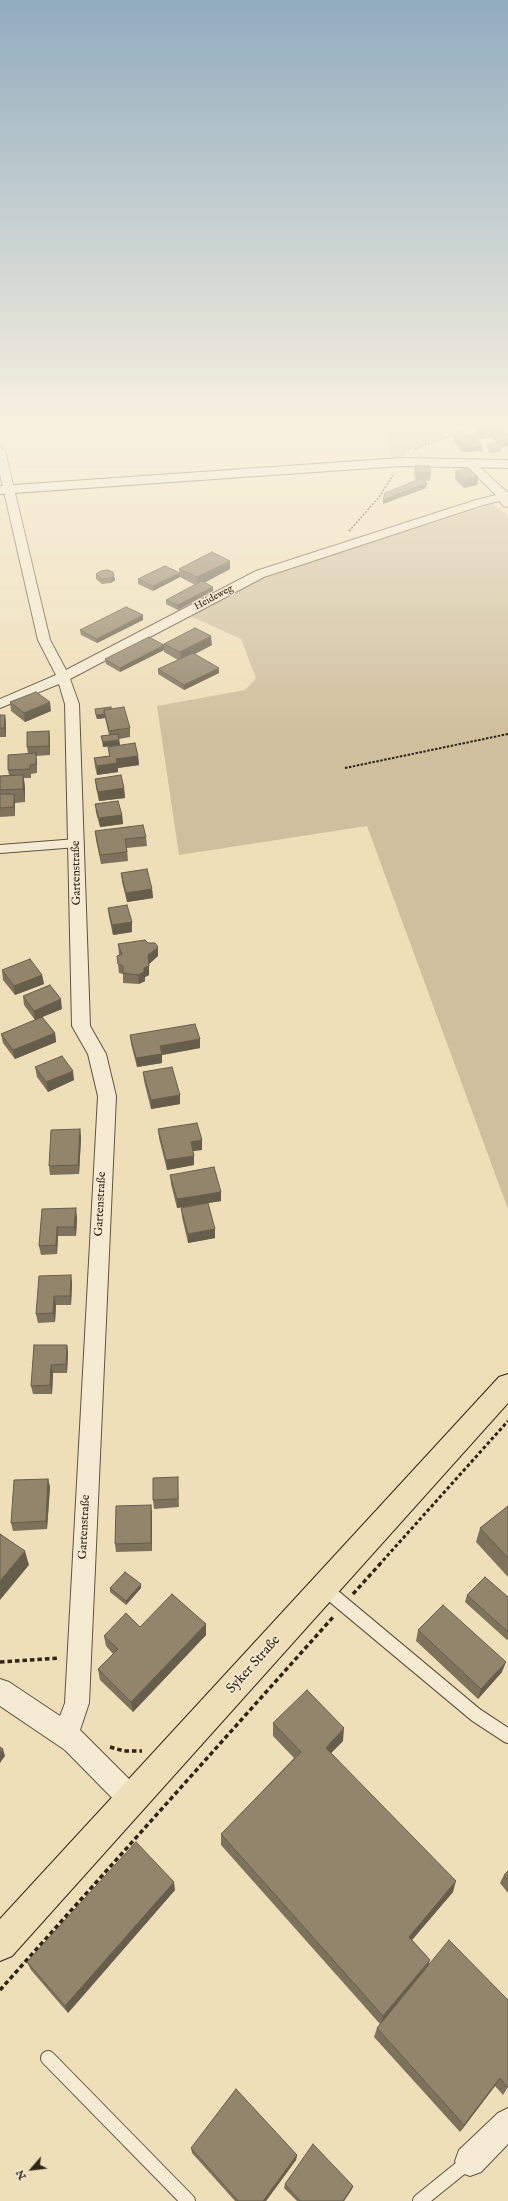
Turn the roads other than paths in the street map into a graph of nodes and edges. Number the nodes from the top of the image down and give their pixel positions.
1 (14, 528) edge
2 (401, 528) edge
3 (63, 677) junction
4 (0, 704) edge
5 (77, 843) junction
6 (0, 849) edge
7 (508, 1385) edge
8 (334, 1596) junction
9 (0, 1691) edge
10 (65, 1735) junction
11 (508, 1736) edge
12 (132, 1800) junction
13 (0, 1944) edge
14 (48, 2058) dead end
15 (505, 2134) edge
16 (470, 2161) joint
17 (188, 2201) edge
18 (420, 2201) edge

1 - 3 street, Gartenstraße
2 - 3 street, Heideweg
3 - 4 street, Heideweg
3 - 5 street, Gartenstraße
5 - 6 lane
5 - 10 street, Gartenstraße
7 - 8 main road, Syker Straße
8 - 11 lane
8 - 12 main road, Syker Straße
9 - 10 street
10 - 12 street
12 - 13 main road, Syker Straße
14 - 17 lane
15 - 16 street
16 - 18 lane

